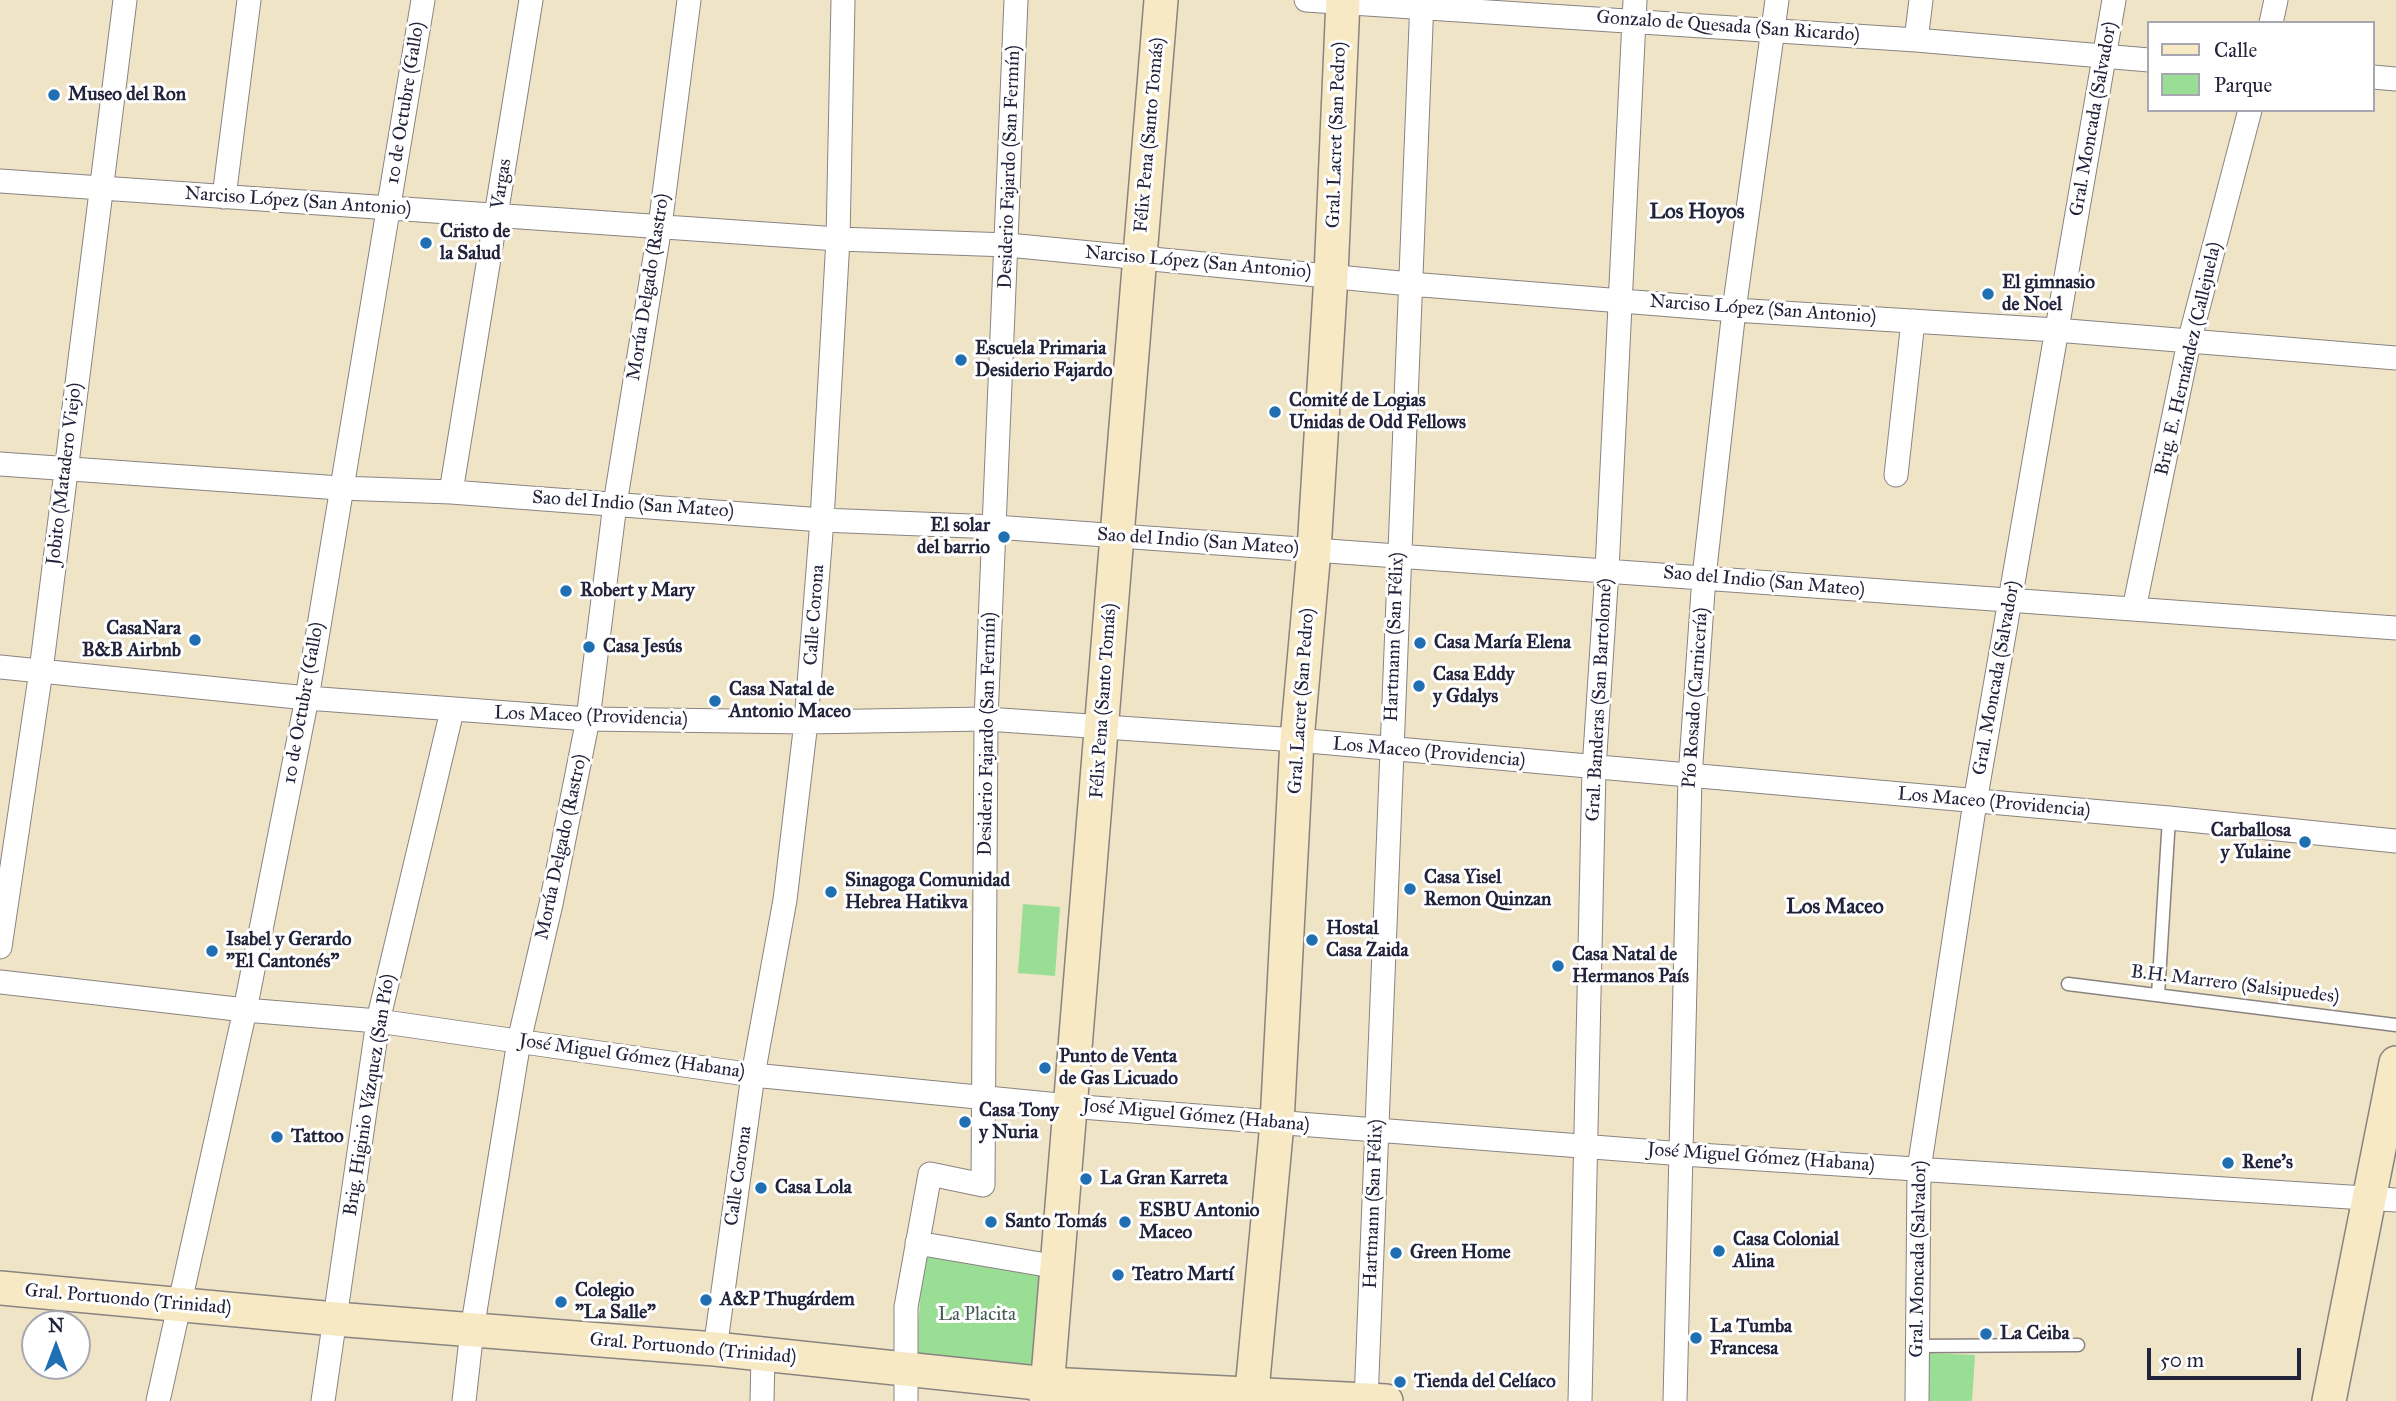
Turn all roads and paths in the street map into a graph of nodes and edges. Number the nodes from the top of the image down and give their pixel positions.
1 (125, 0) edge
2 (249, 0) edge
3 (423, 0) edge
4 (531, 0) edge
5 (689, 0) edge
6 (843, 0) edge
7 (1016, 0) edge
8 (1161, 0) edge
9 (1306, 0) edge
10 (1777, 0) edge
11 (1921, 0) edge
12 (2114, 0) edge
13 (2276, 0) edge
14 (1343, 1) edge
15 (1422, 4) edge
16 (1635, 10) edge
17 (2271, 21) edge
18 (1773, 31) junction
19 (1916, 40) junction
20 (2105, 57) junction
21 (2148, 60) edge
22 (2375, 77) edge
23 (2396, 79) edge
24 (2249, 112) edge
25 (0, 181) edge
26 (103, 190) junction
27 (224, 197) junction
28 (389, 209) junction
29 (498, 215) junction
30 (660, 226) junction
31 (838, 239) junction
32 (1008, 245) junction
33 (1140, 258) junction
34 (1331, 275) junction
35 (1410, 284) junction
36 (1619, 300) junction
37 (1734, 310) junction
38 (1913, 321) junction
39 (2056, 331) junction
40 (2189, 342) junction
41 (2396, 358) edge
42 (0, 464) edge
43 (64, 470) junction
44 (1896, 475) dead end
45 (340, 488) junction
46 (451, 492) junction
47 (615, 504) junction
48 (822, 520) junction
49 (995, 527) junction
50 (1116, 537) junction
51 (1314, 550) junction
52 (1398, 556) junction
53 (1607, 570) junction
54 (1703, 577) junction
55 (2010, 603) junction
56 (2134, 609) junction
57 (2396, 628) edge
58 (0, 667) edge
59 (41, 671) junction
60 (307, 698) junction
61 (452, 710) junction
62 (588, 719) junction
63 (986, 719) junction
64 (806, 722) junction
65 (1104, 727) junction
66 (1297, 740) junction
67 (1392, 748) junction
68 (1594, 769) junction
69 (1690, 776) junction
70 (1975, 802) junction
71 (2169, 818) junction
72 (2396, 841) edge
73 (0, 947) edge
74 (0, 982) edge
75 (2068, 984) dead end
76 (2158, 995) junction
77 (245, 1010) junction
78 (378, 1021) junction
79 (2396, 1025) edge
80 (519, 1041) junction
81 (2396, 1063) edge
82 (753, 1075) junction
83 (985, 1096) junction
84 (1069, 1106) junction
85 (1277, 1123) junction
86 (1377, 1130) junction
87 (1586, 1145) junction
88 (1683, 1154) junction
89 (1919, 1168) junction
90 (2382, 1199) edge
91 (917, 1243) junction
92 (1058, 1267) junction
93 (0, 1289) edge
94 (181, 1304) junction
95 (335, 1319) junction
96 (472, 1330) junction
97 (2078, 1345) dead end
98 (1917, 1346) junction
99 (715, 1349) junction
100 (763, 1355) junction
101 (906, 1386) edge
102 (1046, 1393) edge
103 (1251, 1398) edge
104 (158, 1401) edge
105 (323, 1401) edge
106 (464, 1401) edge
107 (762, 1401) edge
108 (1373, 1401) edge
109 (1580, 1401) edge
110 (1675, 1401) edge
111 (1917, 1401) edge
112 (2329, 1401) edge

1 - 26 street, Jobito (Matadero Viejo)
2 - 27 street
3 - 28 street, 10 de Octubre (Gallo)
4 - 29 street, Vargas
5 - 30 street, Morúa Delgado (Rastro)
6 - 31 street, Calle Corona
7 - 32 street, Desiderio Fajardo (San Fermín)
8 - 33 street, Félix Pena (Santo Tomás)
9 - 14 street, Gonzalo de Quesada (San Ricardo)
10 - 18 street, Pío Rosado (Carnicería)
11 - 19 street
12 - 20 street, Gral. Moncada (Salvador)
13 - 17 street
14 - 15 street, Gonzalo de Quesada (San Ricardo)
14 - 34 street, Gral. Lacret (San Pedro)
15 - 16 street, Gonzalo de Quesada (San Ricardo)
15 - 35 street, Hartmann (San Félix)
16 - 18 street, Gonzalo de Quesada (San Ricardo)
16 - 36 street, Gral. Banderas (San Bartolomé)
18 - 19 street, Gonzalo de Quesada (San Ricardo)
18 - 37 street, Pío Rosado (Carnicería)
19 - 20 street, Gonzalo de Quesada (San Ricardo)
20 - 21 street, Gonzalo de Quesada (San Ricardo)
20 - 39 street, Gral. Moncada (Salvador)
22 - 23 street
24 - 40 street, Brig. E. Hernández (Callejuela)
25 - 26 street, Narciso López (San Antonio)
26 - 27 street, Narciso López (San Antonio)
26 - 43 street, Jobito (Matadero Viejo)
27 - 28 street, Narciso López (San Antonio)
28 - 29 street, Narciso López (San Antonio)
28 - 45 street, 10 de Octubre (Gallo)
29 - 30 street, Narciso López (San Antonio)
29 - 46 street, Vargas
30 - 31 street, Narciso López (San Antonio)
30 - 47 street, Morúa Delgado (Rastro)
31 - 32 street, Narciso López (San Antonio)
31 - 48 street, Calle Corona
32 - 33 street, Narciso López (San Antonio)
32 - 49 street, Desiderio Fajardo (San Fermín)
33 - 34 street, Narciso López (San Antonio)
33 - 50 street, Félix Pena (Santo Tomás)
34 - 35 street, Narciso López (San Antonio)
34 - 51 street, Gral. Lacret (San Pedro)
35 - 36 street, Narciso López (San Antonio)
35 - 52 street, Hartmann (San Félix)
36 - 37 street, Narciso López (San Antonio)
36 - 53 street, Gral. Banderas (San Bartolomé)
37 - 38 street, Narciso López (San Antonio)
37 - 54 street, Pío Rosado (Carnicería)
38 - 39 street, Narciso López (San Antonio)
38 - 44 street
39 - 40 street, Narciso López (San Antonio)
39 - 55 street, Gral. Moncada (Salvador)
40 - 41 street, Narciso López (San Antonio)
40 - 56 street, Brig. E. Hernández (Callejuela)
42 - 43 street, Sao del Indio (San Mateo)
43 - 45 street, Sao del Indio (San Mateo)
43 - 59 street, Jobito (Matadero Viejo)
45 - 46 street, Sao del Indio (San Mateo)
45 - 60 street, 10 de Octubre (Gallo)
46 - 47 street, Sao del Indio (San Mateo)
47 - 48 street, Sao del Indio (San Mateo)
47 - 62 street, Morúa Delgado (Rastro)
48 - 49 street, Sao del Indio (San Mateo)
48 - 64 street, Calle Corona
49 - 50 street, Sao del Indio (San Mateo)
49 - 63 street, Desiderio Fajardo (San Fermín)
50 - 51 street, Sao del Indio (San Mateo)
50 - 65 street, Félix Pena (Santo Tomás)
51 - 52 street, Sao del Indio (San Mateo)
51 - 66 street, Gral. Lacret (San Pedro)
52 - 53 street, Sao del Indio (San Mateo)
52 - 67 street, Hartmann (San Félix)
53 - 54 street, Sao del Indio (San Mateo)
53 - 68 street, Gral. Banderas (San Bartolomé)
54 - 55 street, Sao del Indio (San Mateo)
54 - 69 street, Pío Rosado (Carnicería)
55 - 56 street, Sao del Indio (San Mateo)
55 - 70 street, Gral. Moncada (Salvador)
56 - 57 street, Sao del Indio (San Mateo)
58 - 59 street, Los Maceo (Providencia)
59 - 60 street, Los Maceo (Providencia)
59 - 73 street, Jobito (Matadero Viejo)
60 - 61 street, Los Maceo (Providencia)
60 - 77 street, 10 de Octubre (Gallo)
61 - 62 street, Los Maceo (Providencia)
61 - 78 street, Brig. Higinio Vázquez (San Pío)
62 - 64 street, Los Maceo (Providencia)
62 - 80 street, Morúa Delgado (Rastro)
63 - 64 street, Los Maceo (Providencia)
63 - 65 street, Los Maceo (Providencia)
63 - 83 street, Desiderio Fajardo (San Fermín)
64 - 82 street, Calle Corona
65 - 66 street, Los Maceo (Providencia)
65 - 84 street, Félix Pena (Santo Tomás)
66 - 67 street, Los Maceo (Providencia)
66 - 85 street, Gral. Lacret (San Pedro)
67 - 68 street, Los Maceo (Providencia)
67 - 86 street, Hartmann (San Félix)
68 - 69 street, Los Maceo (Providencia)
68 - 87 street, Gral. Banderas (San Bartolomé)
69 - 70 street, Los Maceo (Providencia)
69 - 88 street, Pío Rosado (Carnicería)
70 - 71 street, Los Maceo (Providencia)
70 - 89 street, Gral. Moncada (Salvador)
71 - 72 street, Los Maceo (Providencia)
71 - 76 lane
74 - 77 street, José Miguel Gómez (Habana)
75 - 76 lane, B.H. Marrero (Salsipuedes)
76 - 79 lane, B.H. Marrero (Salsipuedes)
77 - 78 street, José Miguel Gómez (Habana)
77 - 94 street, 10 de Octubre (Gallo)
78 - 80 street, José Miguel Gómez (Habana)
78 - 95 street, Brig. Higinio Vázquez (San Pío)
80 - 82 street, José Miguel Gómez (Habana)
80 - 96 street, Morúa Delgado (Rastro)
81 - 90 street
82 - 83 street, José Miguel Gómez (Habana)
82 - 99 street, Calle Corona
83 - 84 street, José Miguel Gómez (Habana)
83 - 91 street, Desiderio Fajardo (San Fermín)
84 - 85 street, José Miguel Gómez (Habana)
84 - 92 street, Félix Pena (Santo Tomás)
85 - 86 street, José Miguel Gómez (Habana)
85 - 103 street, Gral. Lacret (San Pedro)
86 - 87 street, José Miguel Gómez (Habana)
86 - 108 street, Hartmann (San Félix)
87 - 88 street, José Miguel Gómez (Habana)
87 - 109 street, Gral. Banderas (San Bartolomé)
88 - 89 street, José Miguel Gómez (Habana)
88 - 110 street, Pío Rosado (Carnicería)
89 - 90 street, José Miguel Gómez (Habana)
89 - 98 street, Gral. Moncada (Salvador)
90 - 112 street
91 - 92 street
91 - 101 street, Desiderio Fajardo (San Fermín)
92 - 102 street, Félix Pena (Santo Tomás)
93 - 94 street, Gral. Portuondo (Trinidad)
94 - 95 street, Gral. Portuondo (Trinidad)
94 - 104 street, 10 de Octubre (Gallo)
95 - 96 street, Gral. Portuondo (Trinidad)
95 - 105 street, Brig. Higinio Vázquez (San Pío)
96 - 99 street, Gral. Portuondo (Trinidad)
96 - 106 street, Morúa Delgado (Rastro)
97 - 98 lane
98 - 111 street, Gral. Moncada (Salvador)
99 - 100 street, Gral. Portuondo (Trinidad)
100 - 101 street, Gral. Portuondo (Trinidad)
100 - 107 street
101 - 102 street, Gral. Portuondo (Trinidad)
102 - 103 street, Gral. Portuondo (Trinidad)
103 - 108 street, Gral. Portuondo (Trinidad)

